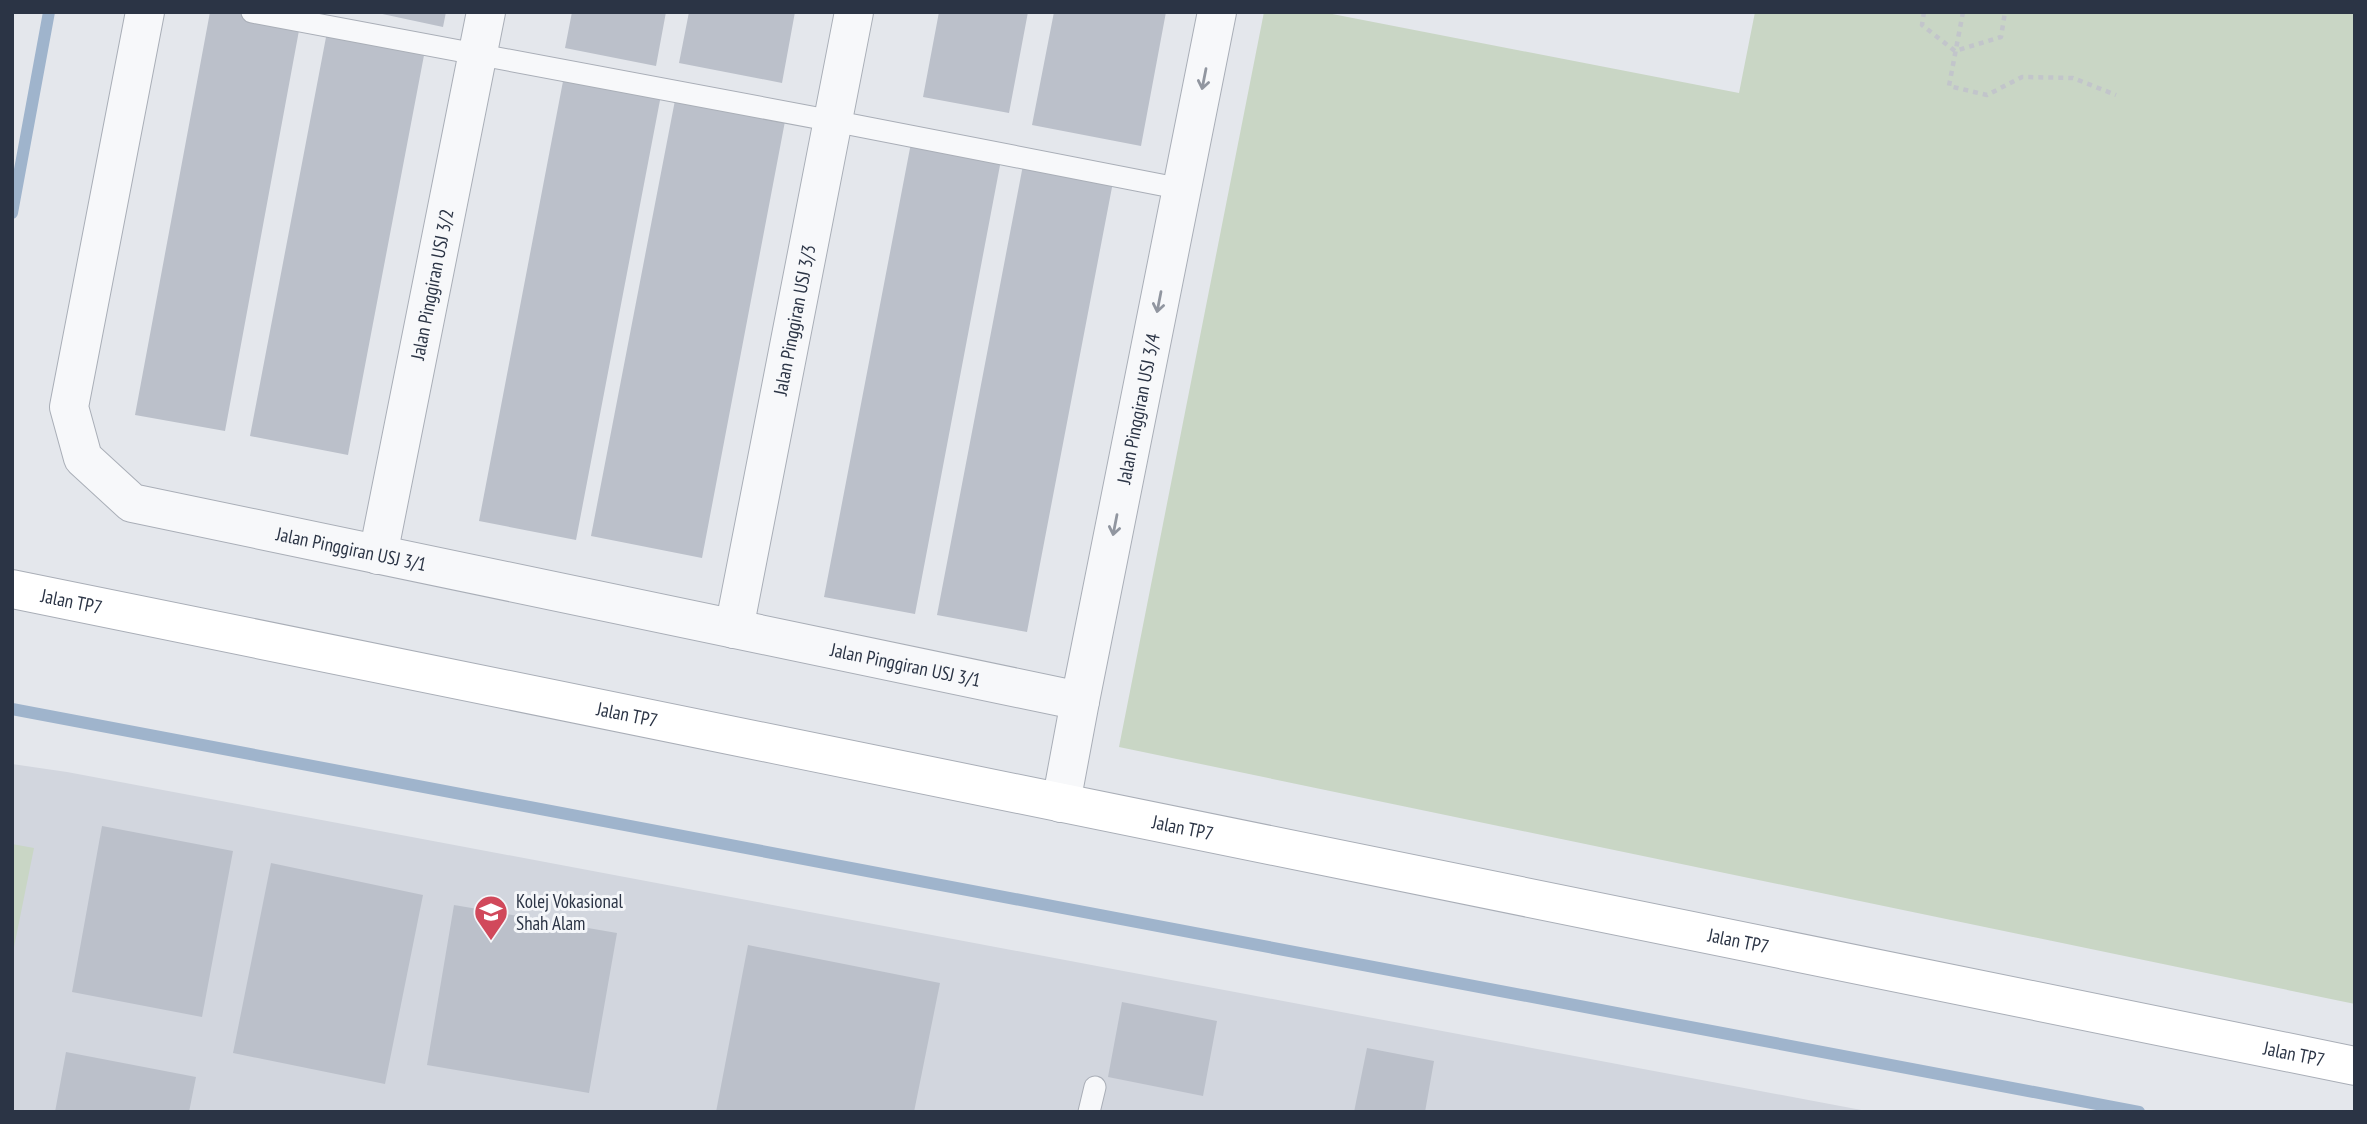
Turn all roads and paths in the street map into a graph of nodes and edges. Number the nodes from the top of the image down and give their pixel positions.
1 (145, 12) edge
2 (253, 12) edge
3 (486, 12) edge
4 (854, 12) edge
5 (1217, 12) edge
6 (1924, 12) edge
7 (1963, 12) edge
8 (2005, 12) edge
9 (1955, 51) junction
10 (478, 54) junction
11 (2116, 95) dead end
12 (832, 121) junction
13 (1182, 189) junction
14 (378, 555) junction
15 (12, 589) edge
16 (734, 629) junction
17 (1080, 701) junction
18 (1061, 803) junction
19 (2355, 1066) edge
20 (1095, 1087) dead end
21 (1090, 1112) edge

1 - 14 street, Jalan Pinggiran USJ 3/1
2 - 10 lane
3 - 10 street, Jalan Pinggiran USJ 3/2
4 - 12 street, Jalan Pinggiran USJ 3/3
5 -> 13 street, Jalan Pinggiran USJ 3/4
6 - 9 path
7 - 9 path
8 - 9 path
9 - 11 path
10 - 12 lane
10 - 14 street, Jalan Pinggiran USJ 3/2
12 - 13 lane
12 - 16 street, Jalan Pinggiran USJ 3/3
13 -> 17 street, Jalan Pinggiran USJ 3/4
14 - 16 street, Jalan Pinggiran USJ 3/1
15 - 18 street, Jalan TP7
16 - 17 street, Jalan Pinggiran USJ 3/1
17 - 18 street, Jalan Pinggiran USJ 3/4
18 - 19 street, Jalan TP7
20 - 21 lane

